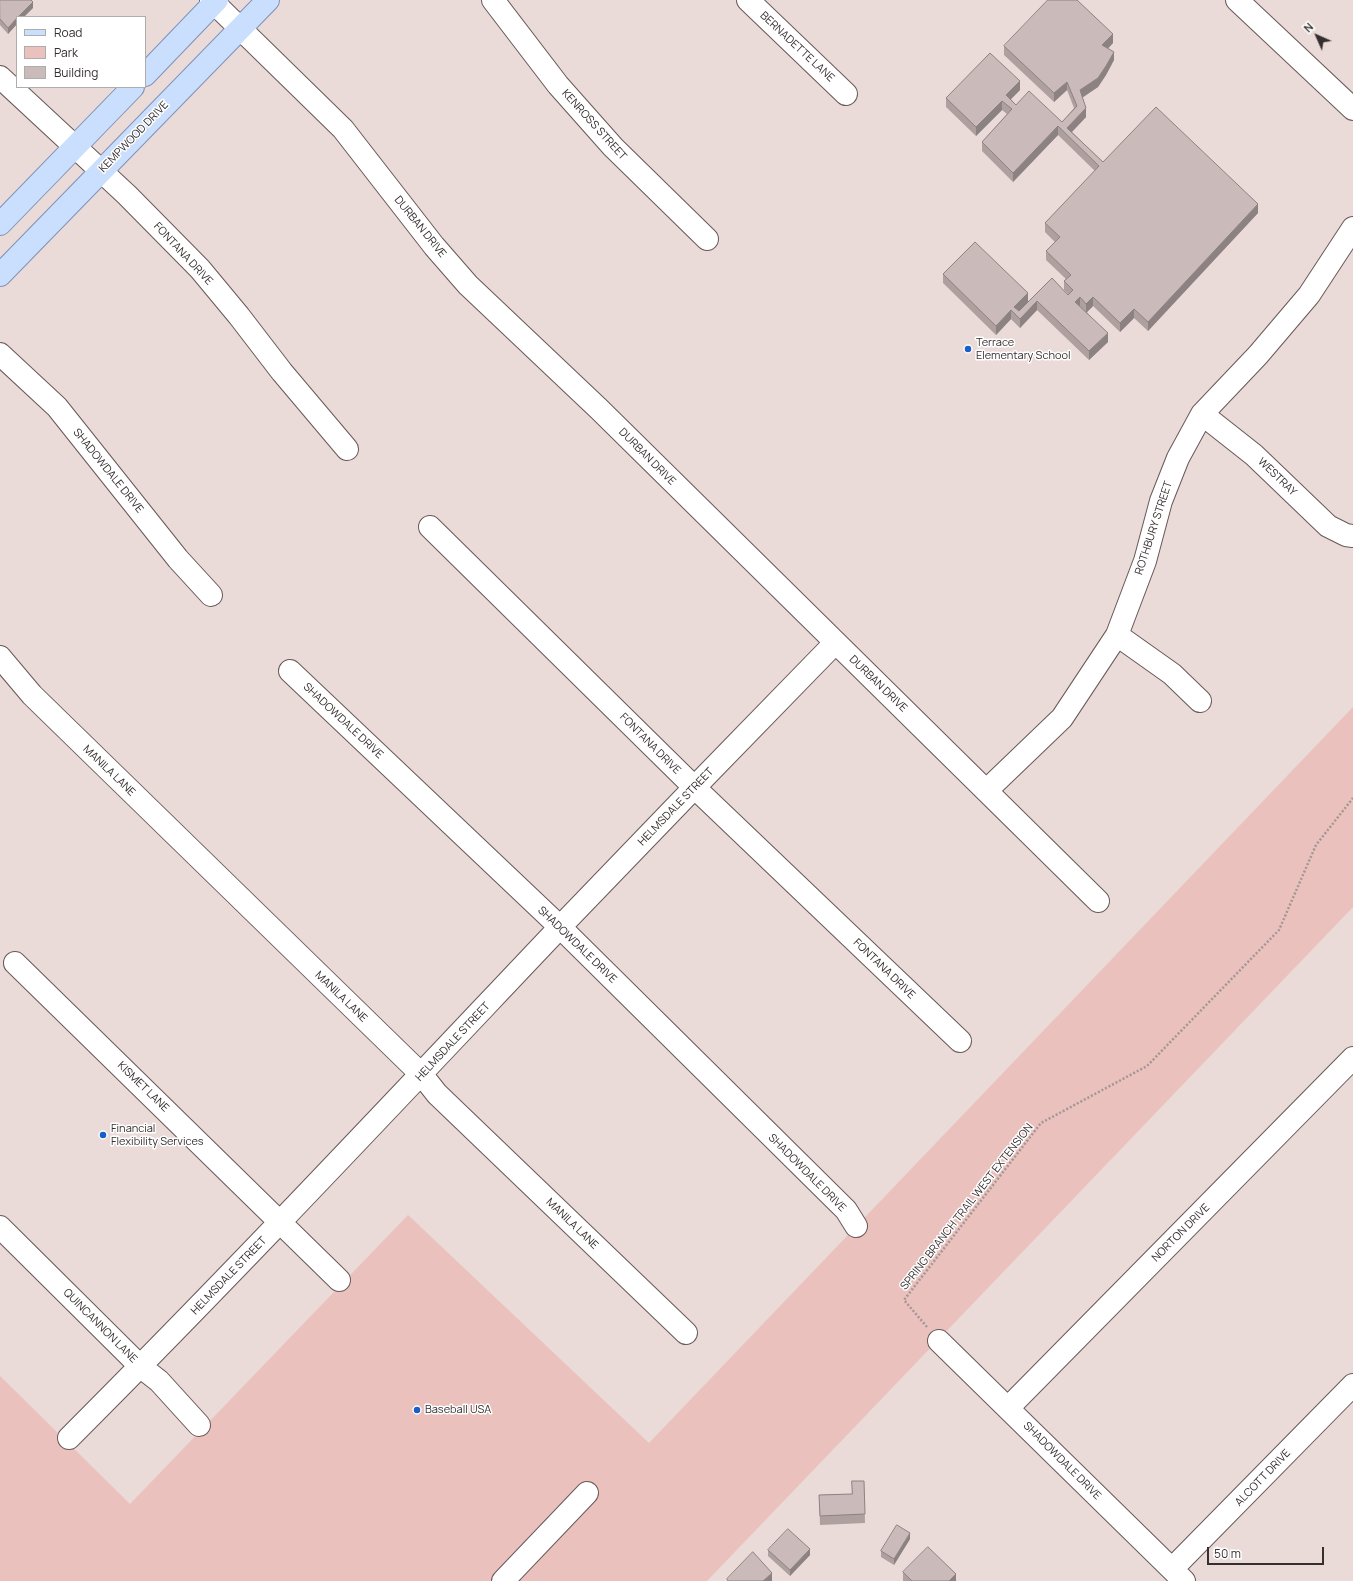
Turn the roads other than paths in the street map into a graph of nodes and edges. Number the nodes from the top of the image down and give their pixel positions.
1 (268, 0) edge
2 (493, 0) edge
3 (748, 0) edge
4 (1237, 0) edge
5 (214, 1) edge
6 (241, 28) junction
7 (146, 74) edge
8 (0, 77) edge
9 (132, 88) edge
10 (846, 94) dead end
11 (1353, 109) edge
12 (74, 148) junction
13 (100, 172) junction
14 (0, 224) edge
15 (1353, 228) edge
16 (707, 239) dead end
17 (0, 275) edge
18 (0, 354) edge
19 (1202, 414) junction
20 (347, 449) dead end
21 (430, 527) dead end
22 (1353, 536) edge
23 (211, 595) dead end
24 (1117, 635) junction
25 (835, 643) junction
26 (0, 657) edge
27 (290, 671) dead end
28 (1200, 701) dead end
29 (694, 788) junction
30 (987, 790) junction
31 (1098, 901) dead end
32 (560, 927) junction
33 (16, 963) dead end
34 (960, 1041) dead end
35 (1353, 1058) edge
36 (422, 1075) junction
37 (281, 1221) junction
38 (856, 1226) dead end
39 (0, 1227) edge
40 (339, 1280) dead end
41 (686, 1333) dead end
42 (939, 1341) road end
43 (141, 1367) junction
44 (1353, 1385) edge
45 (1008, 1408) junction
46 (199, 1425) dead end
47 (69, 1438) dead end
48 (587, 1493) dead end
49 (1178, 1575) edge
50 (503, 1581) edge

1 - 6 main road, KEMPWOOD DRIVE
2 - 16 street, KENROSS STREET
3 - 10 street, BERNADETTE LANE
4 - 11 street
5 - 6 street, DURBAN DRIVE
5 - 7 main road
6 - 13 main road, KEMPWOOD DRIVE
6 - 25 street, DURBAN DRIVE
8 - 12 street, FONTANA DRIVE
9 - 12 main road
12 - 13 street, FONTANA DRIVE
12 - 14 main road
13 - 17 main road, KEMPWOOD DRIVE
13 - 20 street, FONTANA DRIVE
15 - 19 street, ROTHBURY STREET
18 - 23 street, SHADOWDALE DRIVE
19 - 22 street, WESTRAY
19 - 24 street, ROTHBURY STREET
21 - 29 street, FONTANA DRIVE
24 - 28 street
24 - 30 street, ROTHBURY STREET
25 - 29 street, HELMSDALE STREET
25 - 30 street, DURBAN DRIVE
26 - 36 street, MANILA LANE
27 - 32 street, SHADOWDALE DRIVE
29 - 32 street, HELMSDALE STREET
29 - 34 street, FONTANA DRIVE
30 - 31 street, DURBAN DRIVE
32 - 36 street, HELMSDALE STREET
32 - 38 street, SHADOWDALE DRIVE
33 - 37 street, KISMET LANE
35 - 45 street, NORTON DRIVE
36 - 37 street, HELMSDALE STREET
36 - 41 street, MANILA LANE
37 - 40 street, KISMET LANE
37 - 43 street, HELMSDALE STREET
39 - 43 street, QUINCANNON LANE
42 - 45 street, SHADOWDALE DRIVE
43 - 46 street, QUINCANNON LANE
43 - 47 street, HELMSDALE STREET
44 - 49 street, ALCOTT DRIVE
45 - 49 street, SHADOWDALE DRIVE
48 - 50 street

